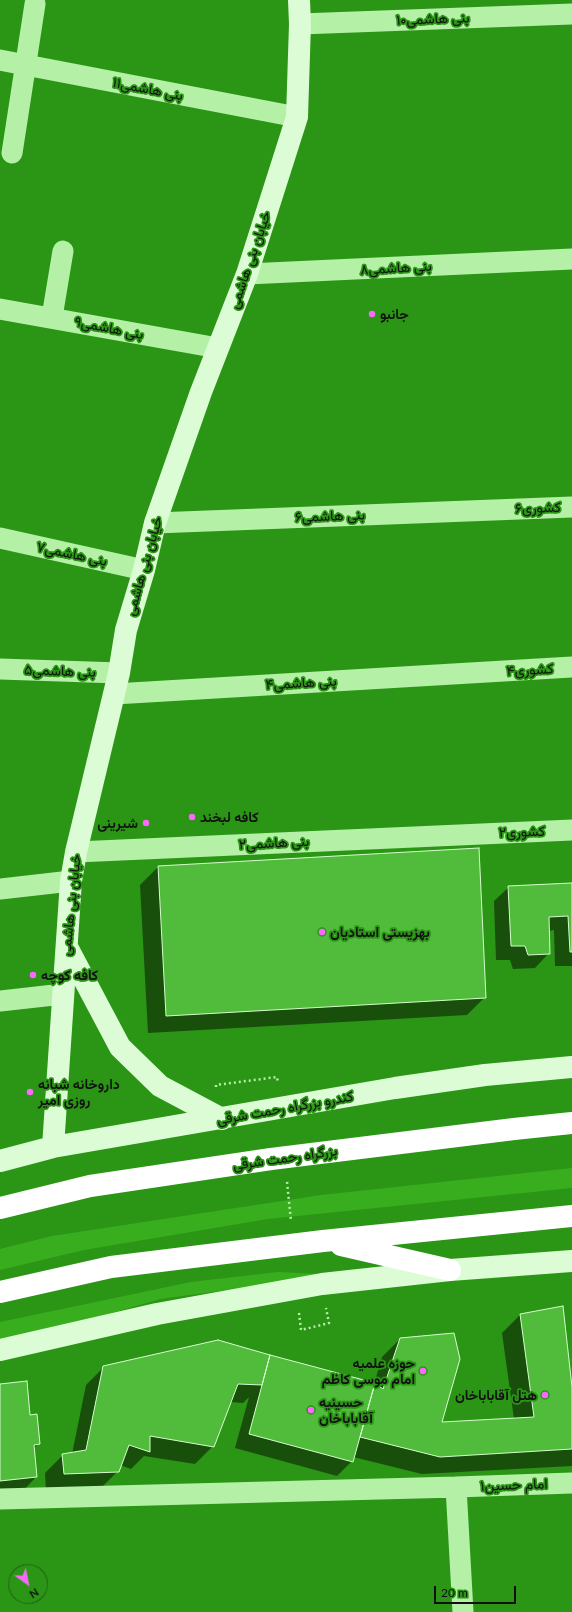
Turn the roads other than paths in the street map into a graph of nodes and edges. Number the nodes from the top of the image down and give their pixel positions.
1 (299, 0) edge
2 (35, 4) dead end
3 (569, 14) edge
4 (300, 24) junction
5 (0, 60) edge
6 (26, 66) junction
7 (297, 118) junction
8 (12, 153) dead end
9 (63, 252) dead end
10 (572, 260) edge
11 (247, 274) junction
12 (0, 308) edge
13 (52, 317) junction
14 (218, 348) junction
15 (572, 507) edge
16 (504, 509) joint
17 (155, 523) junction
18 (0, 538) edge
19 (144, 570) junction
20 (572, 667) edge
21 (0, 669) edge
22 (488, 672) joint
23 (119, 673) junction
24 (114, 694) junction
25 (572, 830) edge
26 (472, 835) joint
27 (76, 852) junction
28 (71, 881) junction
29 (0, 889) edge
30 (67, 947) junction
31 (63, 994) junction
32 (0, 1001) edge
33 (572, 1067) edge
34 (222, 1119) junction
35 (572, 1123) edge
36 (53, 1148) junction
37 (0, 1161) edge
38 (0, 1208) edge
39 (572, 1216) edge
40 (323, 1241) junction
41 (572, 1261) edge
42 (450, 1270) junction
43 (0, 1292) edge
44 (0, 1350) edge
45 (572, 1483) edge
46 (456, 1487) junction
47 (0, 1498) edge
48 (463, 1612) edge

1 - 4 main road, خیابان بنی هاشمی
2 - 6 street
3 - 4 street, ۱۰بنی هاشمی
4 - 7 main road, خیابان بنی هاشمی
5 - 6 street, بنی هاشمی۱۱
6 - 7 street, بنی هاشمی۱۱
6 - 8 street
7 - 11 main road, خیابان بنی هاشمی
9 - 13 street
10 - 11 street, ۸بنی هاشمی
11 - 14 main road, خیابان بنی هاشمی
12 - 13 street, بنی هاشمی۹
13 - 14 street, بنی هاشمی۹
14 - 17 main road, خیابان بنی هاشمی
15 - 16 street, کشوری۶
16 - 17 street, ۶بنی هاشمی
17 - 19 main road, خیابان بنی هاشمی
18 - 19 street, بنی هاشمی۷
19 - 23 main road, خیابان بنی هاشمی
20 - 22 street, کشوری۴
21 - 23 street, بنی هاشمی۵
22 - 24 street, ۴بنی هاشمی
23 - 24 main road, خیابان بنی هاشمی
24 - 27 main road, خیابان بنی هاشمی
25 - 26 street, کشوری۲
26 - 27 street, ۲بنی هاشمی
27 - 28 main road, خیابان بنی هاشمی
28 - 29 street
28 - 30 main road, خیابان بنی هاشمی
30 - 31 main road, خیابان بنی هاشمی
30 - 34 main road
31 - 32 street
31 - 36 main road, خیابان بنی هاشمی
33 - 34 main road, کندرو بزرگراه رحمت شرقی
34 - 36 main road, کندرو بزرگراه رحمت شرقی
35 - 38 highway, بزرگراه رحمت شرقی
36 - 37 main road, کندرو بزرگراه رحمت شرقی
39 - 40 highway
40 - 42 highway
40 - 43 highway
41 - 42 main road
42 - 44 main road
45 - 46 street, امام حسین۱
46 - 47 street, امام حسین۱
46 - 48 street

